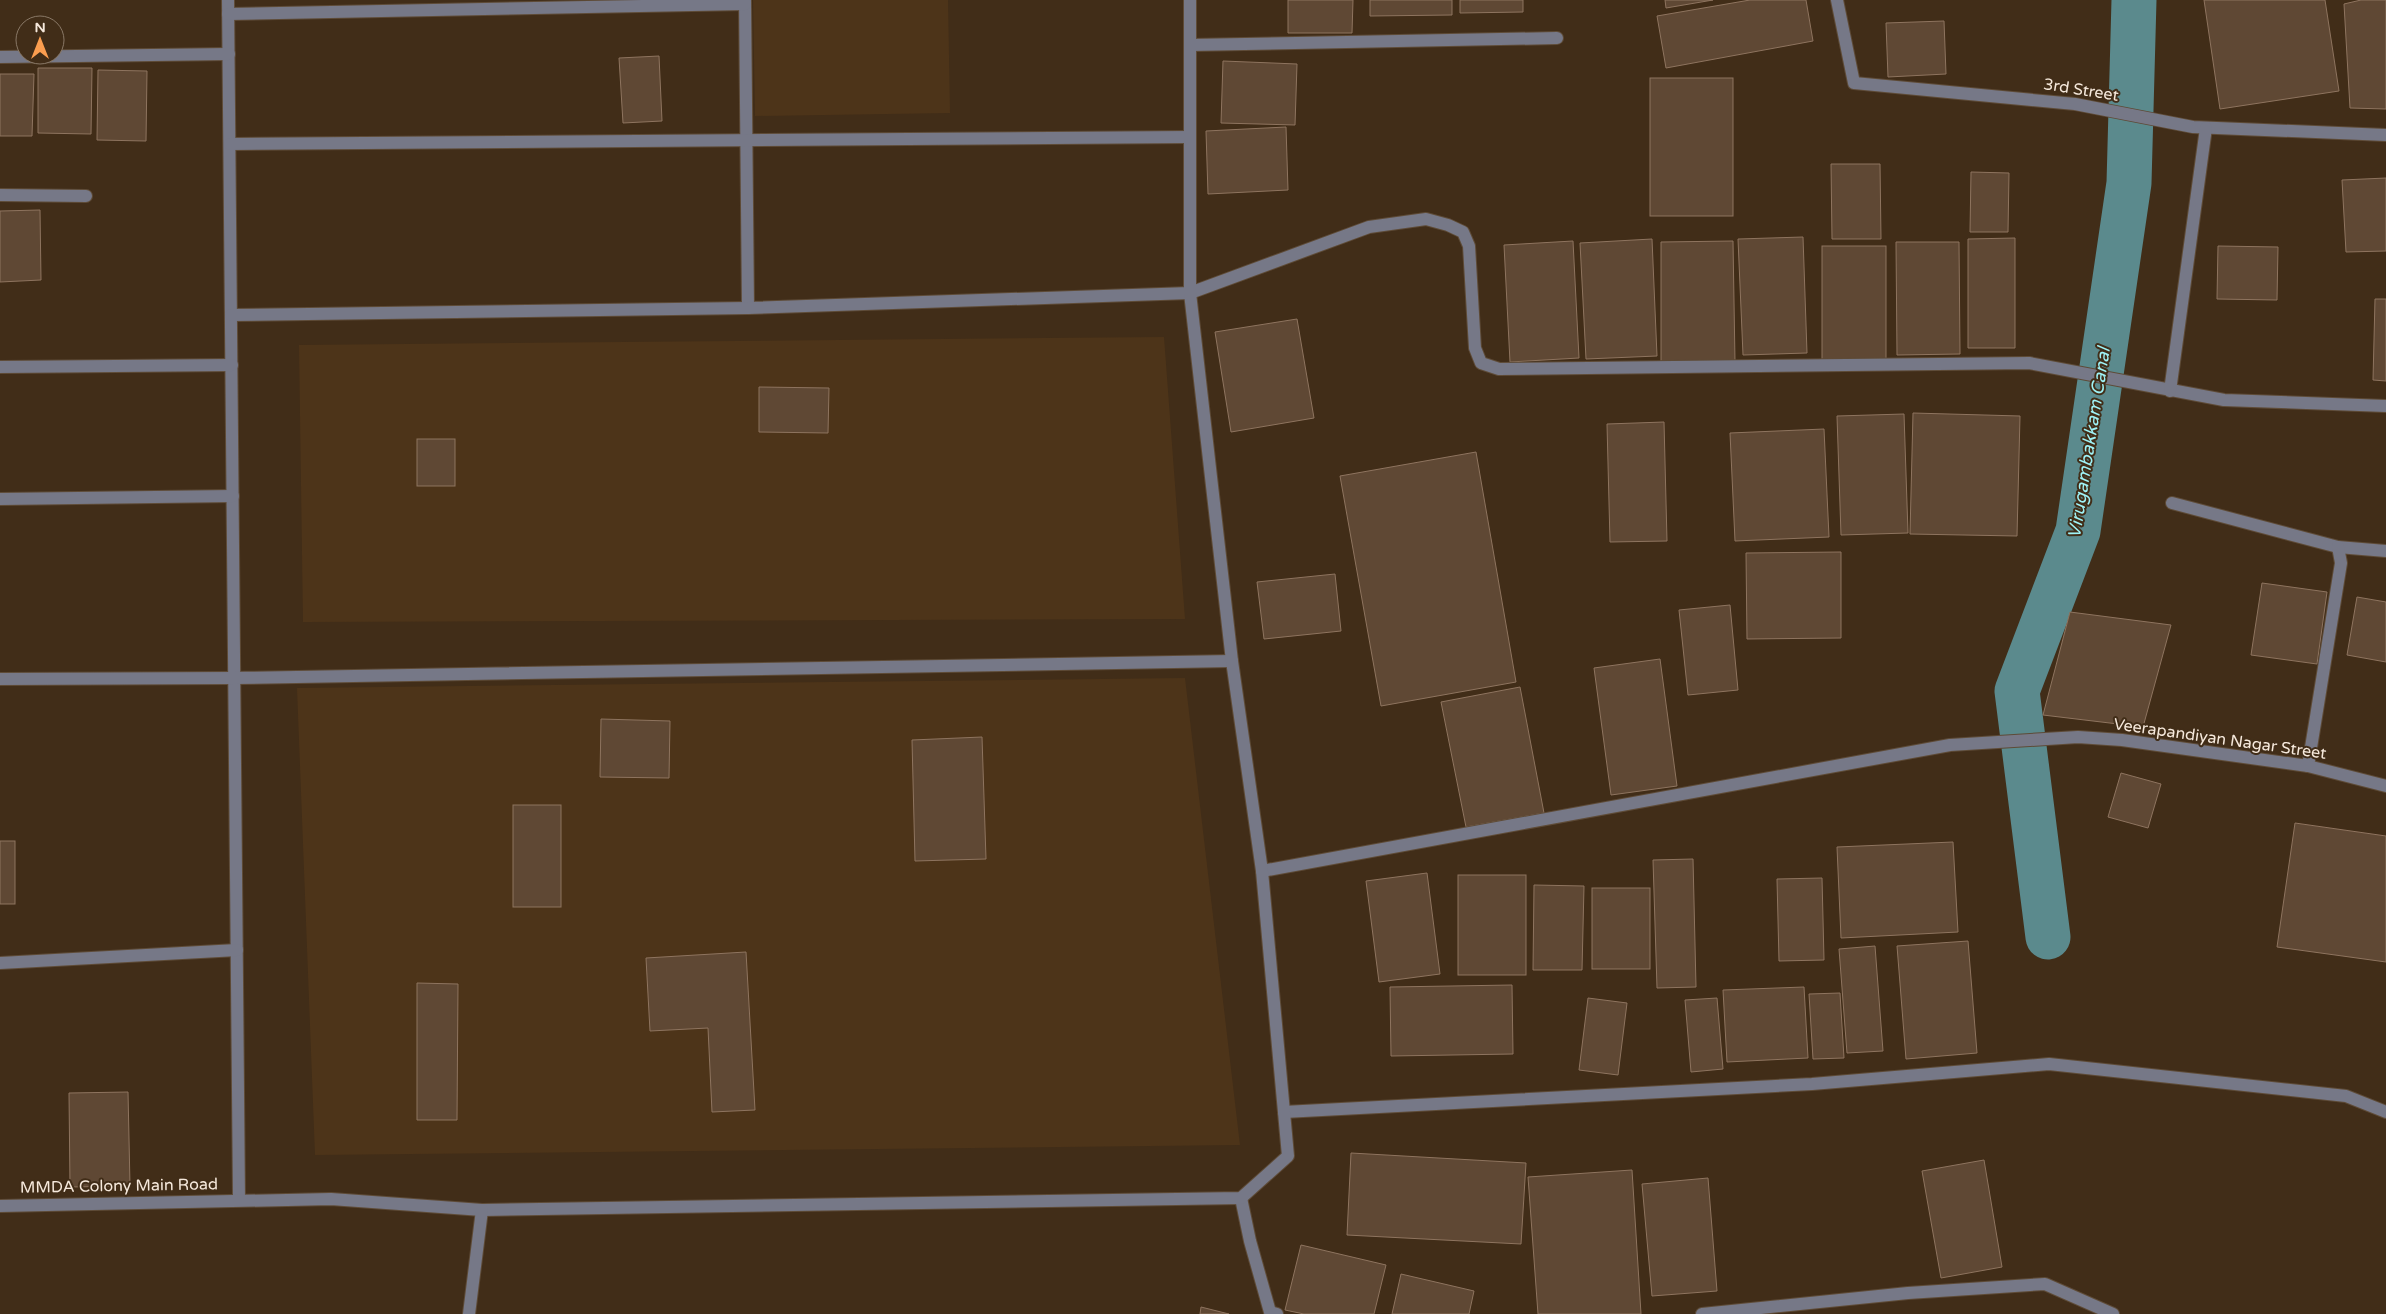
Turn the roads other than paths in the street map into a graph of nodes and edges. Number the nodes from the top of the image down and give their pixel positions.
1 (228, 0) edge
2 (1190, 0) edge
3 (1837, 0) edge
4 (745, 2) edge
5 (228, 14) junction
6 (1557, 38) dead end
7 (1190, 45) junction
8 (229, 54) junction
9 (0, 57) edge
10 (2206, 128) junction
11 (2386, 135) edge
12 (1190, 137) junction
13 (746, 140) junction
14 (230, 144) junction
15 (0, 195) edge
16 (86, 196) dead end
17 (1190, 293) junction
18 (748, 308) junction
19 (231, 315) junction
20 (232, 365) junction
21 (0, 367) edge
22 (2170, 391) junction
23 (2386, 406) edge
24 (233, 496) junction
25 (0, 499) edge
26 (2172, 503) dead end
27 (2338, 547) junction
28 (2386, 551) edge
29 (1232, 661) junction
30 (234, 678) junction
31 (0, 679) edge
32 (2308, 766) junction
33 (2386, 786) edge
34 (1262, 870) junction
35 (237, 950) junction
36 (0, 963) edge
37 (1284, 1112) junction
38 (2386, 1112) edge
39 (1242, 1198) junction
40 (239, 1200) junction
41 (0, 1206) edge
42 (482, 1210) junction
43 (470, 1314) edge
44 (1277, 1314) edge
45 (1702, 1314) edge
46 (2113, 1314) edge

1 - 5 street
2 - 7 street
3 - 10 street, 3rd Street
4 - 5 street
4 - 13 street
5 - 8 street
6 - 7 street
7 - 12 street
8 - 9 street
8 - 14 street
10 - 11 street, 3rd Street
10 - 22 street
12 - 13 street
12 - 17 street
13 - 14 street
13 - 18 street
14 - 19 street
15 - 16 street
17 - 18 street
17 - 22 street
17 - 29 street
18 - 19 street
19 - 20 street
20 - 21 street
20 - 24 street
22 - 23 street
24 - 25 street
24 - 30 street
26 - 27 street
27 - 28 street
27 - 32 street
29 - 30 street
29 - 34 street
30 - 31 street
30 - 35 street
32 - 33 street, Veerapandiyan Nagar Street
32 - 34 street, Veerapandiyan Nagar Street
34 - 37 street
35 - 36 street
35 - 40 street
37 - 38 street
37 - 39 street
39 - 42 street, MMDA Colony Main Road
39 - 44 street
40 - 41 street, MMDA Colony Main Road
40 - 42 street, MMDA Colony Main Road
42 - 43 street
45 - 46 street

